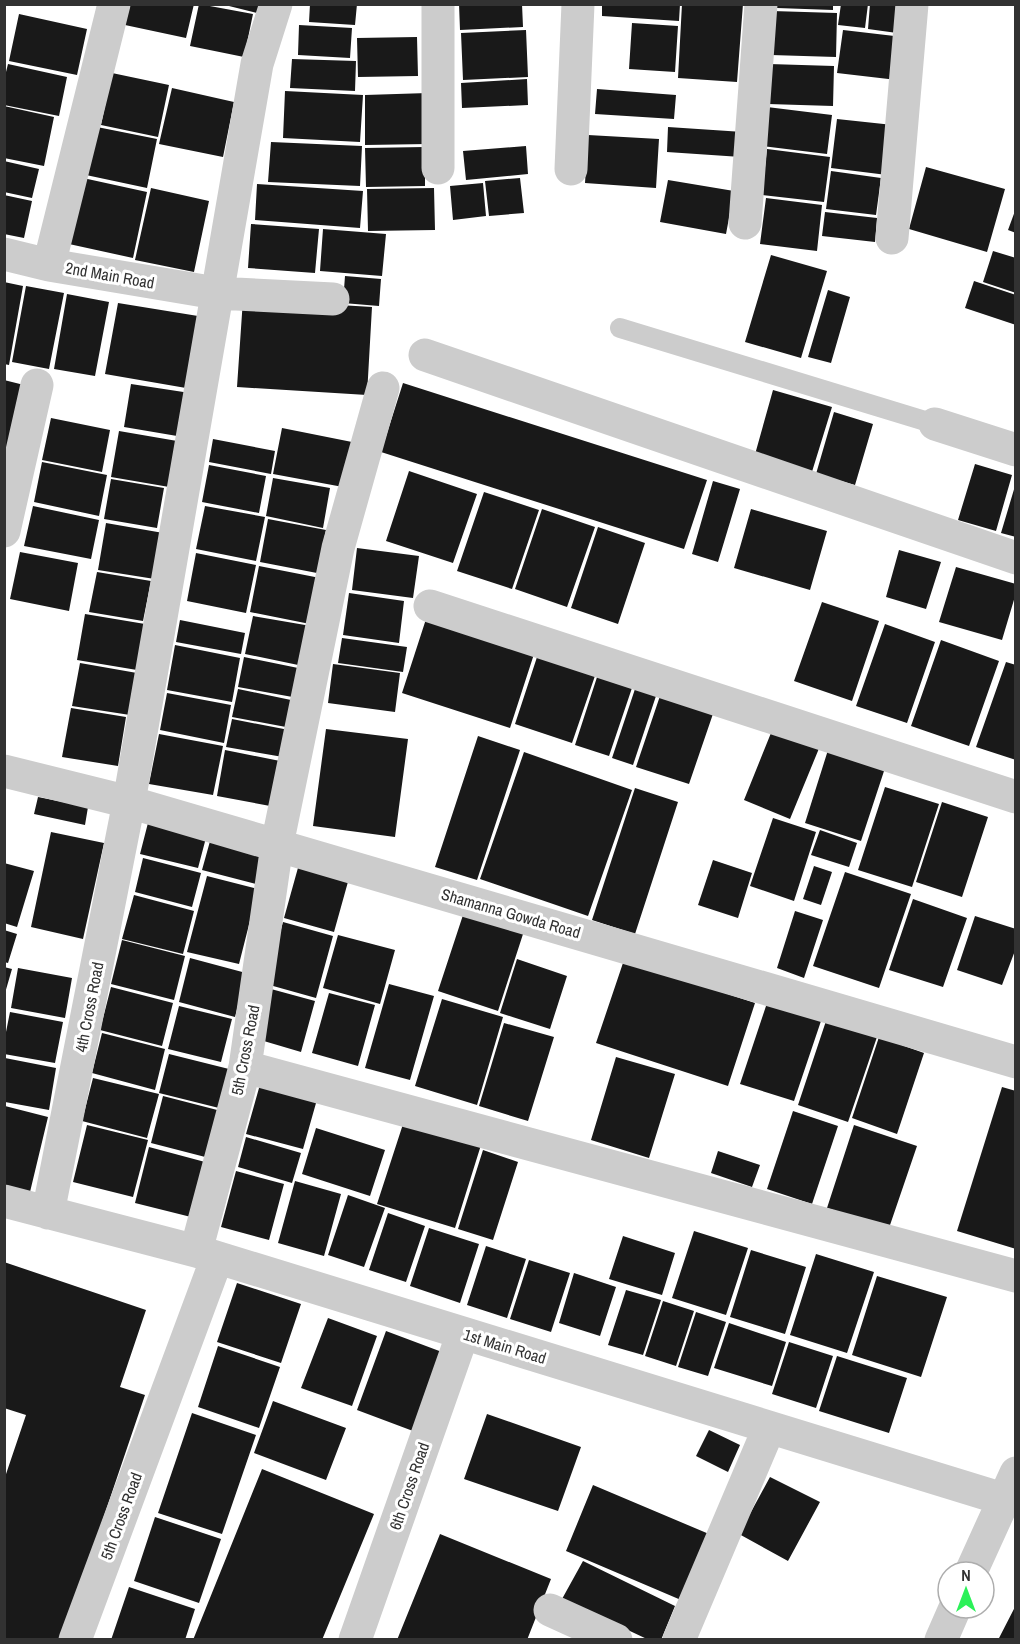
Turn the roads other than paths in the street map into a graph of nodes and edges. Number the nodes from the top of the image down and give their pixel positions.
1 (114, 4) edge
2 (276, 4) edge
3 (438, 4) edge
4 (578, 4) edge
5 (761, 4) edge
6 (912, 4) edge
7 (438, 168) dead end
8 (571, 169) dead end
9 (745, 223) dead end
10 (892, 238) dead end
11 (4, 254) edge
12 (49, 265) junction
13 (216, 293) junction
14 (333, 299) dead end
15 (620, 328) dead end
16 (425, 355) dead end
17 (37, 385) dead end
18 (383, 388) dead end
19 (935, 424) joint
20 (1016, 450) edge
21 (4, 531) edge
22 (1016, 558) edge
23 (430, 606) dead end
24 (4, 771) edge
25 (1016, 797) edge
26 (129, 802) junction
27 (277, 845) junction
28 (1016, 1062) edge
29 (245, 1067) junction
30 (4, 1201) edge
31 (48, 1213) junction
32 (206, 1254) junction
33 (1016, 1276) edge
34 (463, 1333) junction
35 (770, 1428) junction
36 (1009, 1486) edge
37 (976, 1560) edge
38 (550, 1610) dead end
39 (950, 1620) edge
40 (75, 1640) edge
41 (355, 1640) edge
42 (616, 1640) edge
43 (679, 1640) edge
44 (941, 1640) edge

1 - 12 street
2 - 13 street, 4th Cross Road
3 - 7 street
4 - 8 street
5 - 9 street
6 - 10 street
11 - 12 street, 2nd Main Road
12 - 13 street, 2nd Main Road
13 - 14 street, 2nd Main Road
13 - 26 street, 4th Cross Road
15 - 19 lane
16 - 22 street
17 - 21 street
18 - 27 street, 5th Cross Road
19 - 20 street
23 - 25 street
24 - 26 street, Shamanna Gowda Road
26 - 27 street, Shamanna Gowda Road
26 - 31 street, 4th Cross Road
27 - 28 street, Shamanna Gowda Road
27 - 29 street, 5th Cross Road
29 - 32 street, 5th Cross Road
29 - 33 street
30 - 31 street, 1st Main Road
31 - 32 street, 1st Main Road
32 - 34 street, 1st Main Road
32 - 40 street, 5th Cross Road
34 - 35 street, 1st Main Road
34 - 41 street, 6th Cross Road
35 - 36 street, 1st Main Road
35 - 43 street
36 - 37 street
38 - 42 street
39 - 44 street

